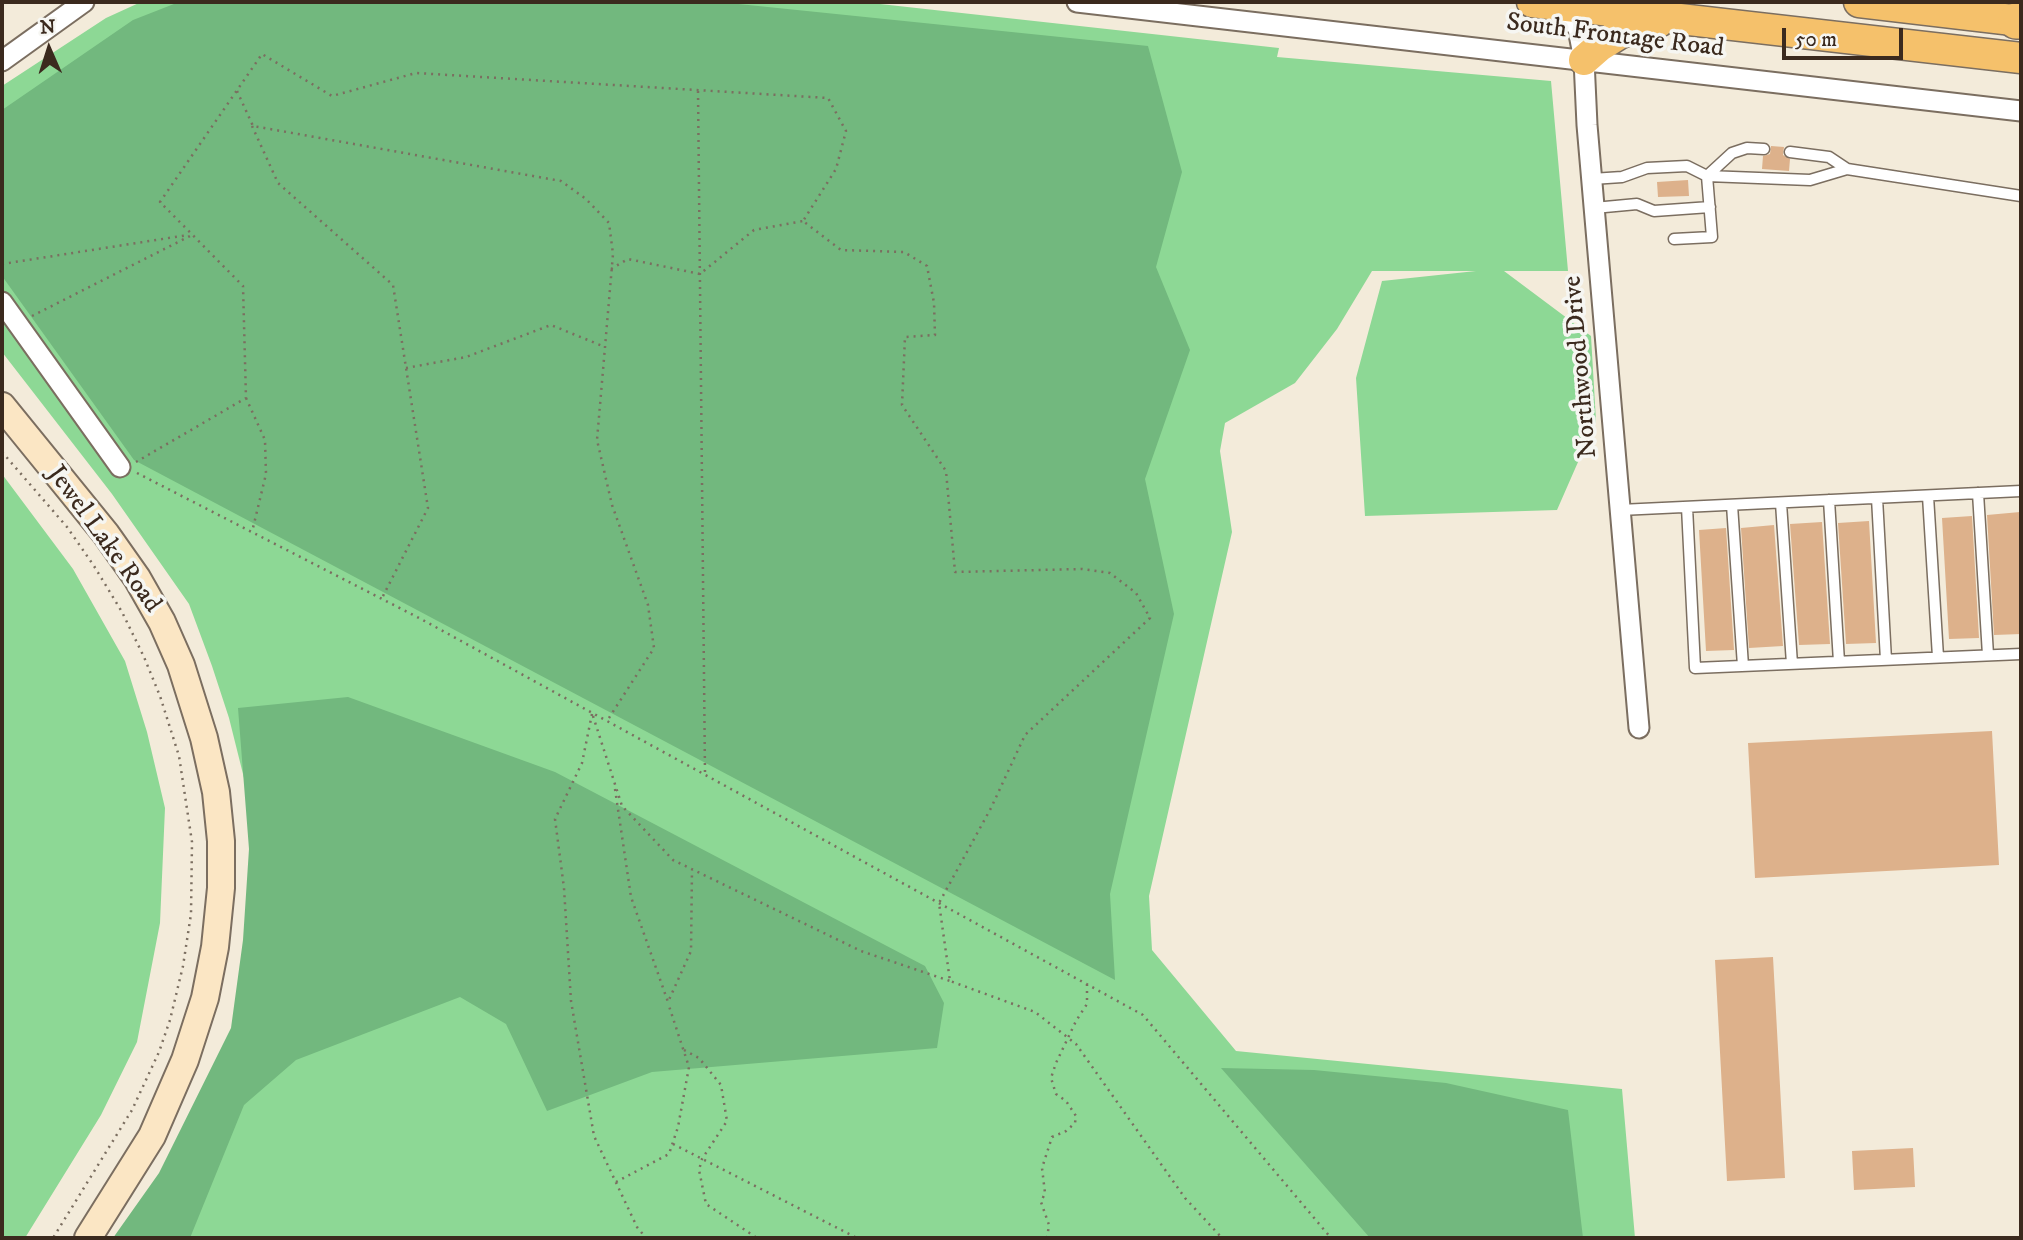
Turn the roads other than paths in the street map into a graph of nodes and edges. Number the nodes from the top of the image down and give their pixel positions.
1 (85, 2) edge
2 (1077, 2) edge
3 (1532, 2) edge
4 (1859, 2) edge
5 (1563, 5) junction
6 (1622, 6) edge
7 (1702, 21) junction
8 (2020, 21) edge
9 (2021, 58) edge
10 (1584, 60) junction
11 (2, 61) edge
12 (2021, 111) edge
13 (1764, 149) dead end
14 (1790, 152) dead end
15 (1847, 169) junction
16 (1707, 176) junction
17 (1592, 179) junction
18 (2021, 196) edge
19 (1710, 207) junction
20 (1594, 208) junction
21 (1674, 239) dead end
22 (2, 302) edge
23 (5, 417) edge
24 (128, 469) road end
25 (2021, 491) edge
26 (1978, 493) junction
27 (1928, 496) junction
28 (1877, 498) junction
29 (1829, 500) junction
30 (1781, 503) junction
31 (1732, 505) junction
32 (1687, 507) junction
33 (1620, 510) junction
34 (2021, 654) edge
35 (1988, 655) junction
36 (1938, 657) junction
37 (1886, 660) junction
38 (1839, 662) junction
39 (1792, 664) junction
40 (1743, 666) junction
41 (1639, 728) dead end
42 (88, 1238) edge

1 - 11 street
2 - 10 street, South Frontage Road
3 - 5 main road
4 - 8 main road
5 - 6 main road
5 - 10 street, Northwood Drive
6 - 7 main road
6 - 10 main road
7 - 9 main road
7 - 10 main road
10 - 12 street, South Frontage Road
10 - 17 street, Northwood Drive
13 - 16 lane
14 - 15 lane
15 - 16 lane
15 - 18 lane
16 - 17 lane
16 - 19 lane
17 - 20 street, Northwood Drive
19 - 20 lane
19 - 21 lane
20 - 33 street, Northwood Drive
22 - 24 street
23 - 42 main road, Jewel Lake Road
25 - 26 lane
26 - 27 lane
26 - 35 lane
27 - 28 lane
27 - 36 lane
28 - 29 lane
28 - 37 lane
29 - 30 lane
29 - 38 lane
30 - 31 lane
30 - 39 lane
31 - 32 lane
31 - 40 lane
32 - 33 lane
32 - 40 lane
33 - 41 street, Northwood Drive
34 - 35 lane
35 - 36 lane
36 - 37 lane
37 - 38 lane
38 - 39 lane
39 - 40 lane

